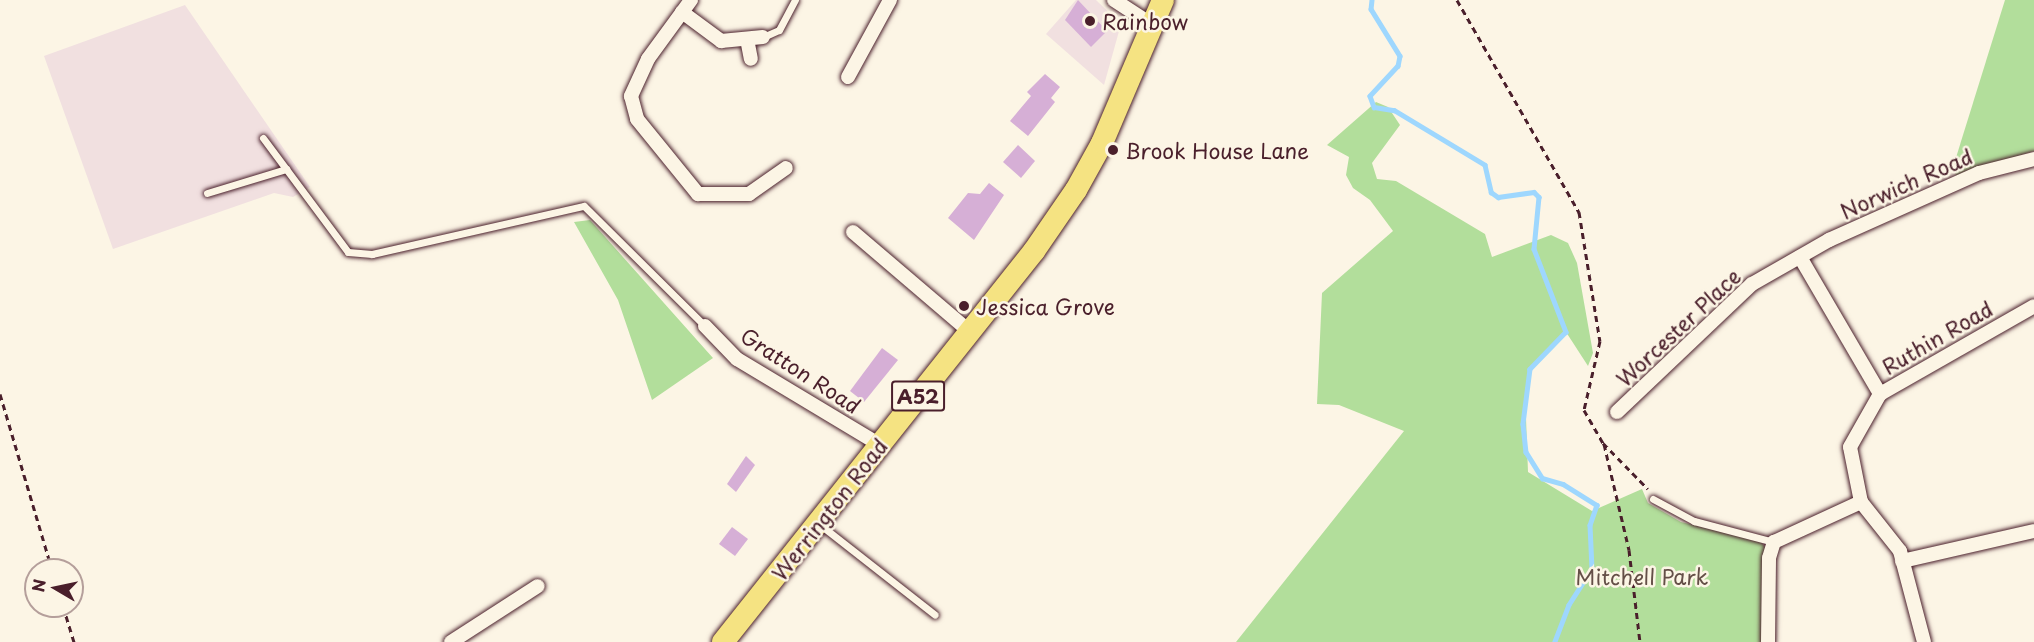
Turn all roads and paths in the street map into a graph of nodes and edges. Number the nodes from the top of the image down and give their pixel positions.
1 (691, 0) edge
2 (795, 0) edge
3 (890, 0) edge
4 (1114, 0) edge
5 (1163, 0) edge
6 (1457, 0) edge
7 (682, 12) junction
8 (1151, 24) junction
9 (763, 37) joint
10 (747, 39) junction
11 (751, 59) dead end
12 (849, 77) dead end
13 (263, 138) dead end
14 (2034, 159) edge
15 (786, 168) dead end
16 (286, 169) junction
17 (207, 193) dead end
18 (853, 232) dead end
19 (1800, 257) junction
20 (2034, 306) edge
21 (705, 326) joint
22 (969, 331) junction
23 (0, 394) edge
24 (1880, 394) junction
25 (1617, 412) dead end
26 (1603, 443) junction
27 (879, 445) junction
28 (1653, 499) joint
29 (1861, 502) junction
30 (818, 523) junction
31 (2034, 531) edge
32 (1774, 542) junction
33 (48, 558) edge
34 (1902, 561) junction
35 (538, 586) dead end
36 (935, 615) dead end
37 (67, 618) edge
38 (74, 642) edge
39 (451, 642) edge
40 (723, 642) edge
41 (1640, 642) edge
42 (1768, 642) edge
43 (1924, 642) edge

1 - 7 street
2 - 9 lane
3 - 12 street
4 - 8 street
5 - 8 highway, A52
6 - 26 path
7 - 10 street
7 - 15 street
8 - 22 highway, Werrington Road / A52
9 - 10 street
10 - 11 street
13 - 16 lane
14 - 19 street, Norwich Road
16 - 17 lane
16 - 21 lane
18 - 22 street
19 - 24 street
19 - 25 street, Worcester Place
20 - 24 street, Ruthin Road
21 - 27 street, Gratton Road
22 - 27 highway, Werrington Road / A52
23 - 33 path
24 - 29 street, Ruthin Road
26 - 28 path
26 - 41 path
27 - 30 highway, Werrington Road / A52
28 - 32 lane
29 - 32 street
29 - 34 street, Ruthin Road
30 - 36 lane
30 - 40 highway, Werrington Road / A52
31 - 34 street
32 - 42 street
34 - 43 street, Ruthin Road
35 - 39 street
37 - 38 path

